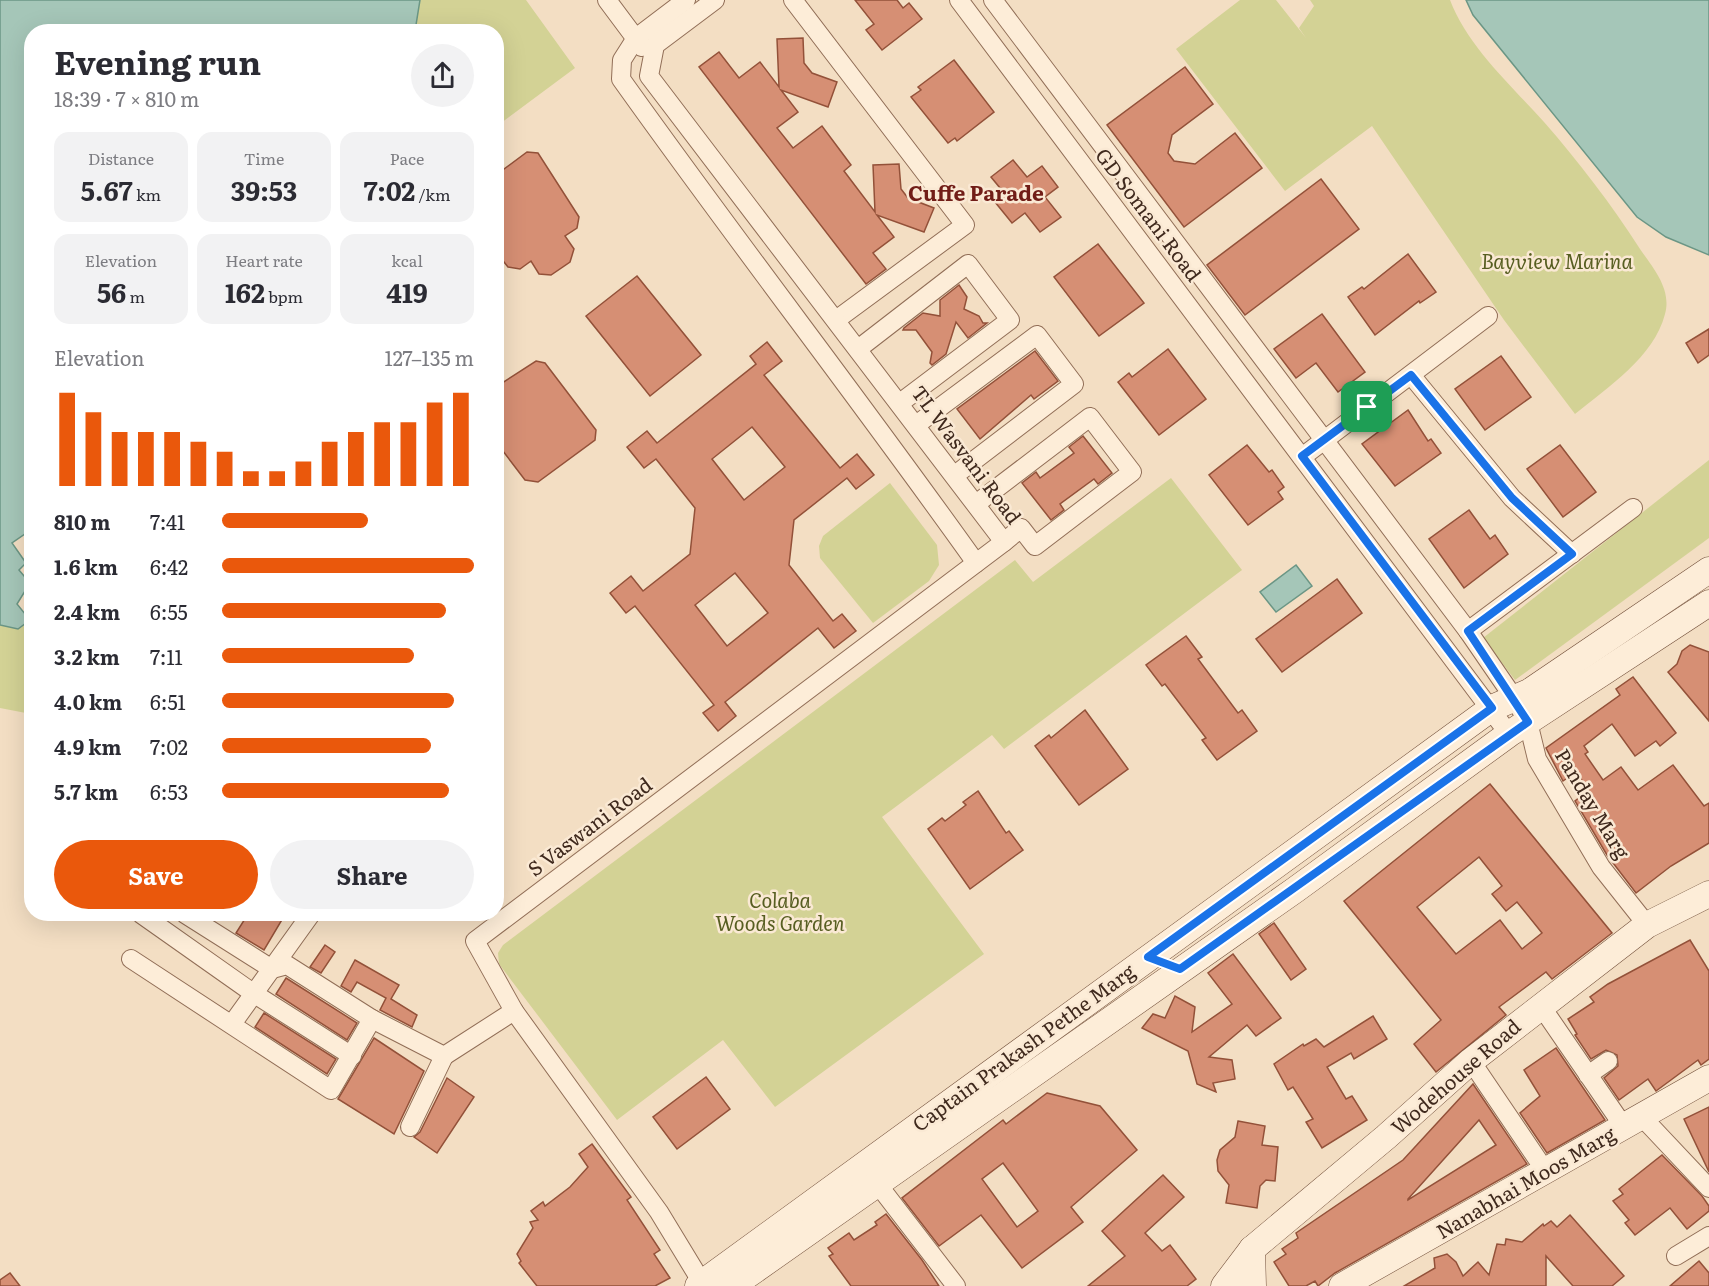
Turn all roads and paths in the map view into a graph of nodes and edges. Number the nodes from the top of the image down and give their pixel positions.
1 (607, 0) edge
2 (686, 0) edge
3 (714, 0) edge
4 (793, 0) edge
5 (959, 0) edge
6 (993, 0) edge
7 (636, 38) junction
8 (651, 58) junction
9 (1488, 316) dead end
10 (836, 320) junction
11 (858, 349) junction
12 (1411, 375) junction
13 (900, 403) junction
14 (916, 425) junction
15 (1324, 440) junction
16 (1302, 456) junction
17 (955, 476) junction
18 (976, 504) junction
19 (1633, 508) dead end
20 (1004, 542) junction
21 (1572, 554) junction
22 (976, 563) junction
23 (1705, 588) edge
24 (1468, 631) junction
25 (1503, 703) junction
26 (1518, 728) junction
27 (1709, 894) edge
28 (504, 919) edge
29 (151, 921) edge
30 (196, 921) edge
31 (306, 921) edge
32 (502, 921) edge
33 (1647, 925) junction
34 (1148, 957) junction
35 (132, 958) dead end
36 (272, 969) junction
37 (1180, 969) junction
38 (253, 993) junction
39 (1541, 1006) junction
40 (514, 1011) junction
41 (372, 1019) junction
42 (232, 1024) junction
43 (352, 1056) junction
44 (444, 1056) junction
45 (1608, 1060) dead end
46 (1471, 1061) junction
47 (1588, 1075) junction
48 (1709, 1078) edge
49 (1633, 1122) junction
50 (410, 1127) dead end
51 (1546, 1172) junction
52 (876, 1182) junction
53 (1709, 1188) edge
54 (1709, 1236) edge
55 (1252, 1249) junction
56 (1676, 1256) dead end
57 (701, 1285) edge
58 (1348, 1285) edge
59 (732, 1286) edge
60 (956, 1286) edge
61 (1224, 1286) edge
62 (1253, 1286) edge

1 - 7 street, TL Wasvani Road
2 - 7 street
3 - 8 street
4 - 10 street
5 - 16 street, GD Somani Road
6 - 15 street, GD Somani Road
7 - 8 street, TL Wasvani Road
7 - 22 street
8 - 10 street, TL Wasvani Road
9 - 12 street
10 - 11 street, TL Wasvani Road
11 - 13 street, TL Wasvani Road
11 - 13 street
12 - 15 street
12 - 21 street
13 - 14 street, TL Wasvani Road
14 - 17 street, TL Wasvani Road
14 - 17 street
15 - 16 street
15 - 24 street, GD Somani Road
16 - 25 street, GD Somani Road
17 - 18 street, TL Wasvani Road
18 - 20 street, TL Wasvani Road
18 - 20 street
19 - 21 street
20 - 22 street, TL Wasvani Road
21 - 24 street
22 - 28 street, S Vaswani Road
23 - 25 main road, Captain Prakash Pethe Marg
23 - 26 main road, Captain Prakash Pethe Marg
24 - 25 street, GD Somani Road
25 - 26 street, Panday Marg
25 - 26 street, GD Somani Road
25 - 34 main road, Captain Prakash Pethe Marg
26 - 33 street, Panday Marg
26 - 37 main road, Captain Prakash Pethe Marg
27 - 33 main road, Wodehouse Road
29 - 38 street
30 - 36 street
31 - 36 street
32 - 40 street, S Vaswani Road
33 - 39 main road, Wodehouse Road
34 - 37 main road
34 - 57 main road, Captain Prakash Pethe Marg
35 - 42 street
36 - 38 street
36 - 41 street
37 - 52 main road, Captain Prakash Pethe Marg
38 - 42 street
38 - 43 street
39 - 46 main road, Wodehouse Road
39 - 47 street
40 - 44 street
40 - 57 street, S Vaswani Road
41 - 43 street
41 - 44 street
42 - 43 street
44 - 50 street
45 - 47 street
46 - 51 street
46 - 55 main road, Wodehouse Road
47 - 49 street
48 - 49 main road, Nanabhai Moos Marg
49 - 51 main road, Nanabhai Moos Marg
49 - 53 street
51 - 58 main road, Nanabhai Moos Marg
52 - 59 main road, Captain Prakash Pethe Marg
52 - 60 street
54 - 56 street
55 - 61 main road, Wodehouse Road
55 - 62 main road

